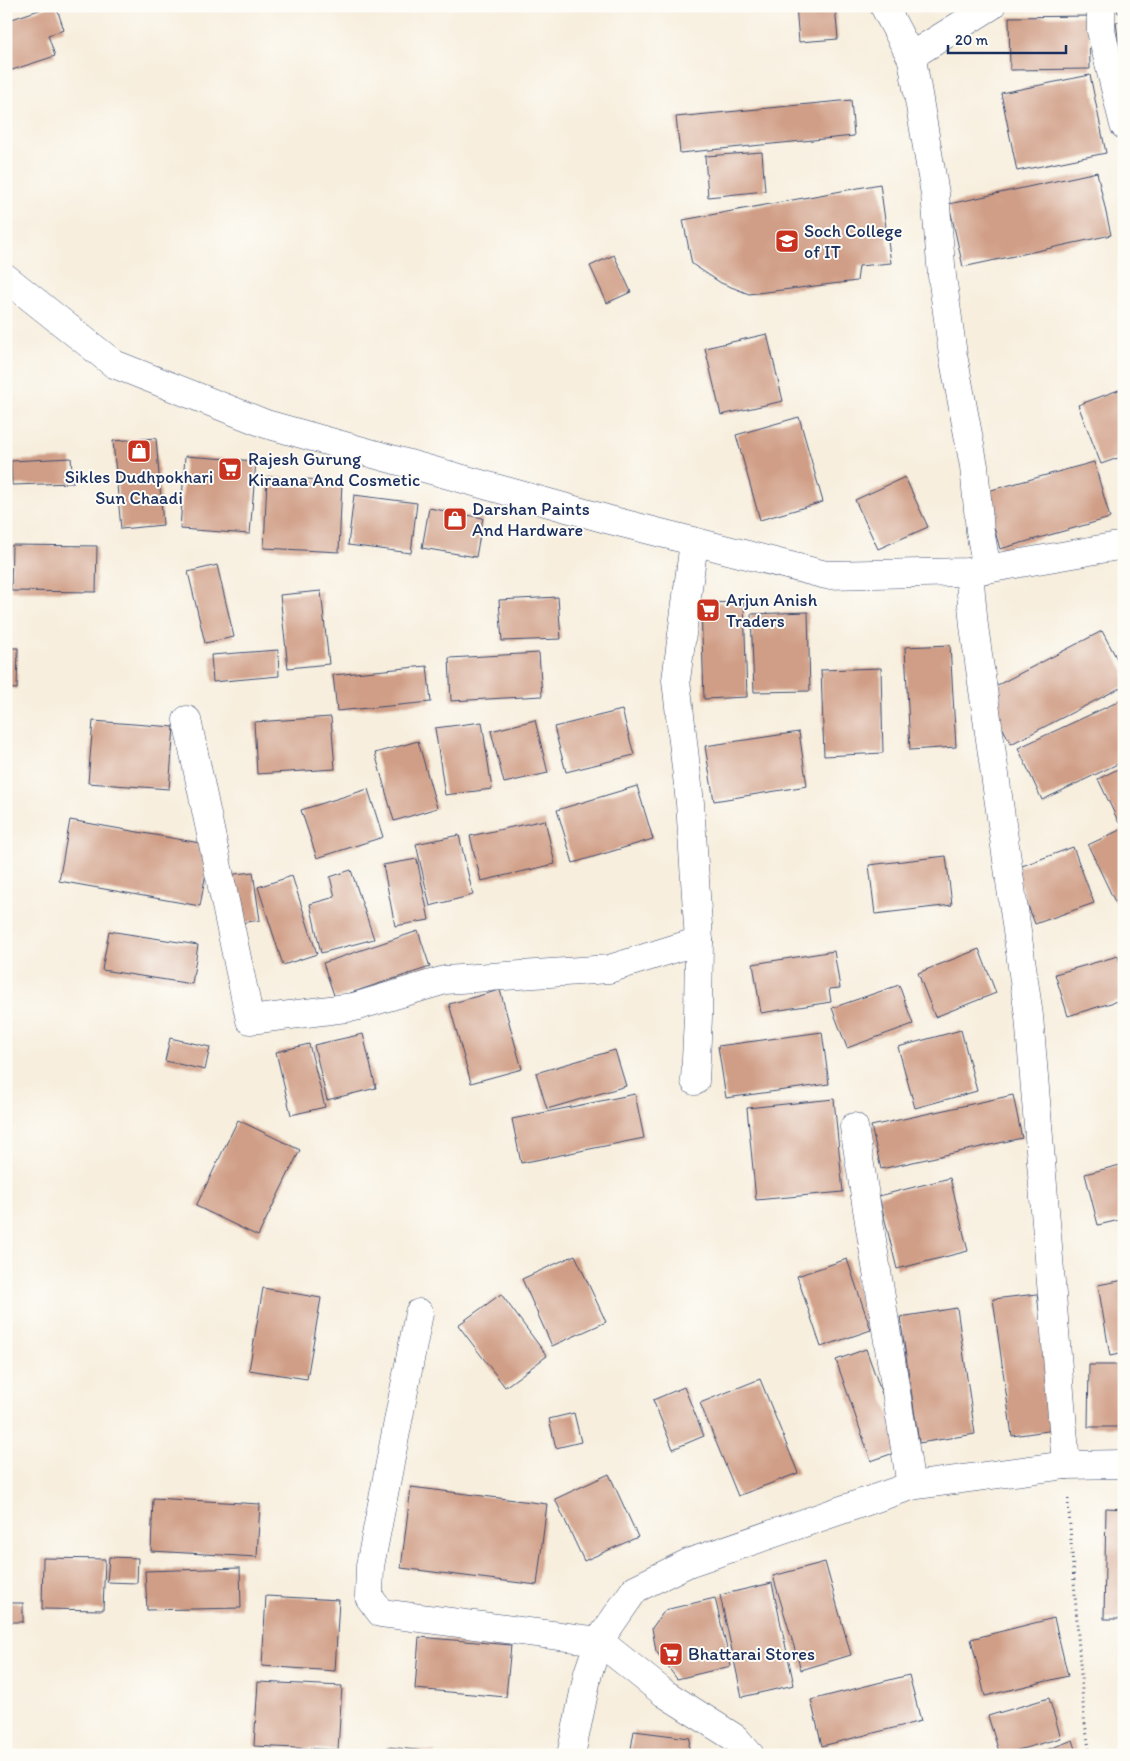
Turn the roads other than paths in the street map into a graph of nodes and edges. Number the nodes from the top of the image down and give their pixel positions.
1 (884, 6) edge
2 (991, 6) edge
3 (1100, 6) edge
4 (912, 60) junction
5 (1124, 125) edge
6 (6, 278) edge
7 (694, 542) junction
8 (1124, 545) edge
9 (978, 570) junction
10 (187, 720) dead end
11 (699, 941) junction
12 (695, 1081) dead end
13 (854, 1127) dead end
14 (419, 1313) dead end
15 (1066, 1464) junction
16 (1124, 1464) edge
17 (911, 1486) junction
18 (599, 1641) junction
19 (571, 1755) edge
20 (750, 1755) edge

1 - 4 street
2 - 4 street
3 - 5 street
4 - 9 street
6 - 7 street
7 - 9 street
7 - 11 street
8 - 9 street
9 - 15 street
10 - 11 street
11 - 12 street
13 - 17 street
14 - 18 street
15 - 16 street
15 - 17 street
17 - 18 street
18 - 19 street
18 - 20 street

